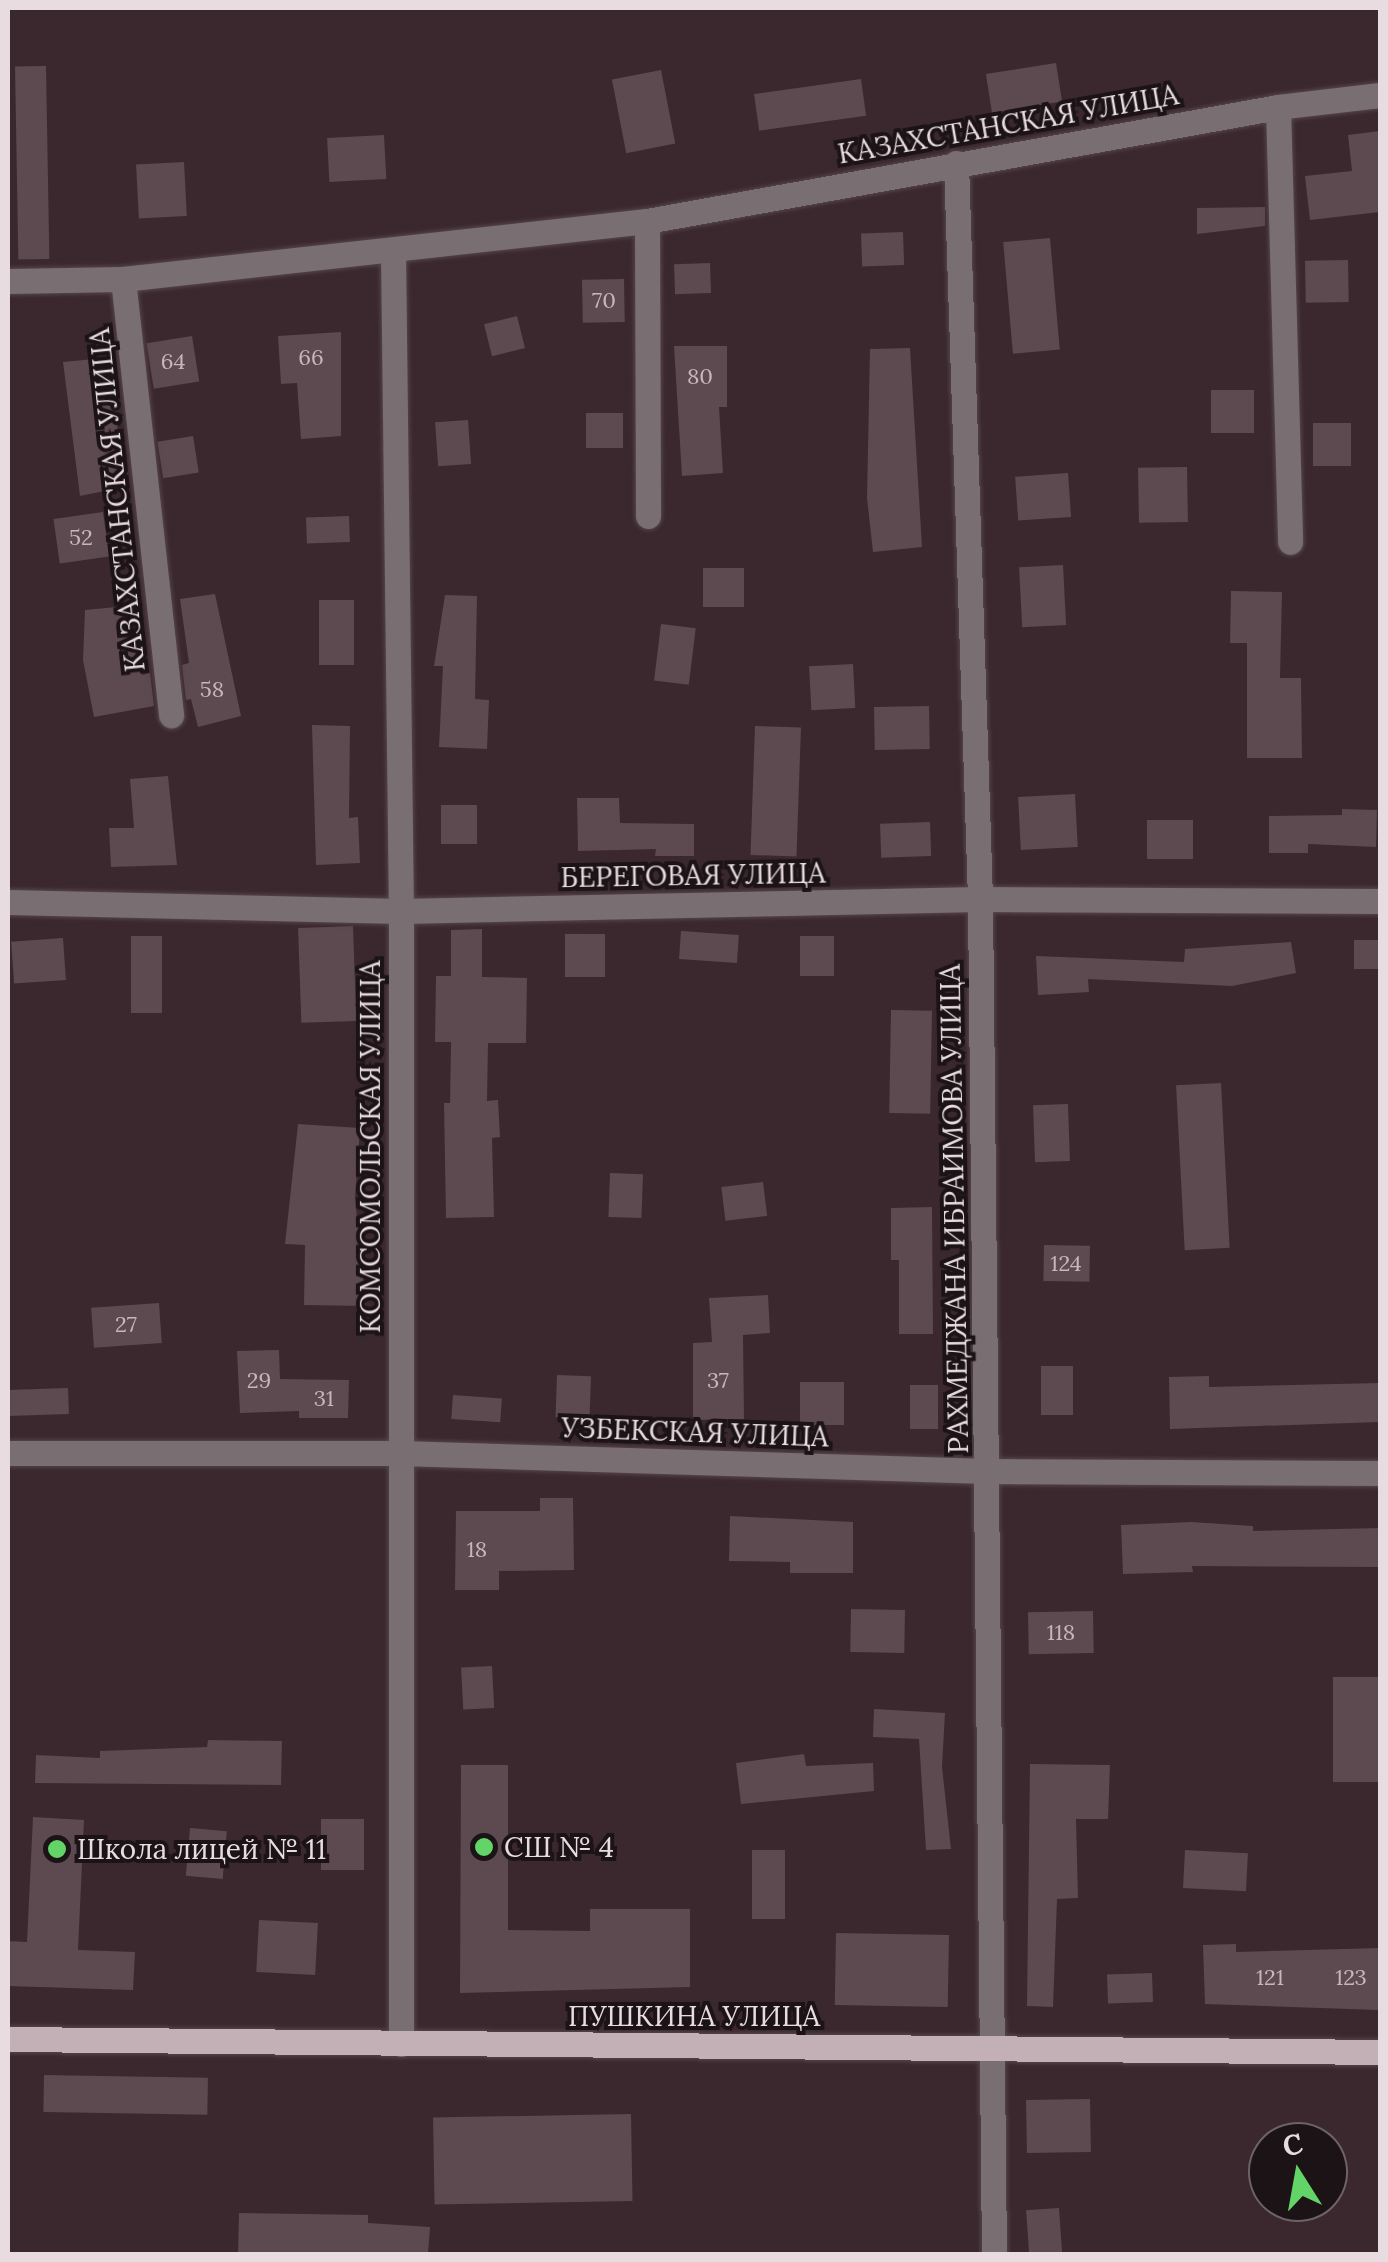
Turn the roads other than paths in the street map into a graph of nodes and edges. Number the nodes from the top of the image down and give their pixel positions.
1 (1380, 95) edge
2 (1278, 107) junction
3 (956, 163) junction
4 (647, 221) junction
5 (393, 251) junction
6 (124, 279) junction
7 (8, 281) edge
8 (648, 516) dead end
9 (1290, 542) dead end
10 (171, 715) dead end
11 (980, 899) junction
12 (1380, 901) edge
13 (8, 902) edge
14 (401, 911) junction
15 (8, 1453) edge
16 (400, 1453) junction
17 (987, 1471) junction
18 (1380, 1473) edge
19 (8, 2039) edge
20 (401, 2044) junction
21 (992, 2048) junction
22 (1380, 2052) edge
23 (994, 2254) edge

1 - 2 street, КАЗАХСТАНСКАЯ УЛИЦА
2 - 3 street, КАЗАХСТАНСКАЯ УЛИЦА
2 - 9 street
3 - 4 street, КАЗАХСТАНСКАЯ УЛИЦА
3 - 11 street, РАХМЕДЖАНА ИБРАИМОВА УЛИЦА
4 - 5 street, КАЗАХСТАНСКАЯ УЛИЦА
4 - 8 street
5 - 6 street, КАЗАХСТАНСКАЯ УЛИЦА
5 - 14 street, КОМСОМОЛЬСКАЯ УЛИЦА
6 - 7 street, КАЗАХСТАНСКАЯ УЛИЦА
6 - 10 street, КАЗАХСТАНСКАЯ УЛИЦА
11 - 12 street, БЕРЕГОВАЯ УЛИЦА
11 - 14 street, БЕРЕГОВАЯ УЛИЦА
11 - 17 street, РАХМЕДЖАНА ИБРАИМОВА УЛИЦА
13 - 14 street, БЕРЕГОВАЯ УЛИЦА
14 - 16 street, КОМСОМОЛЬСКАЯ УЛИЦА
15 - 16 street, УЗБЕКСКАЯ УЛИЦА
16 - 17 street, УЗБЕКСКАЯ УЛИЦА
16 - 20 street, КОМСОМОЛЬСКАЯ УЛИЦА
17 - 18 street, УЗБЕКСКАЯ УЛИЦА
17 - 21 street, РАХМЕДЖАНА ИБРАИМОВА УЛИЦА
19 - 20 main road, ПУШКИНА УЛИЦА
20 - 21 main road, ПУШКИНА УЛИЦА
21 - 22 main road, ПУШКИНА УЛИЦА
21 - 23 street, РАХМЕДЖАНА ИБРАИМОВА УЛИЦА

